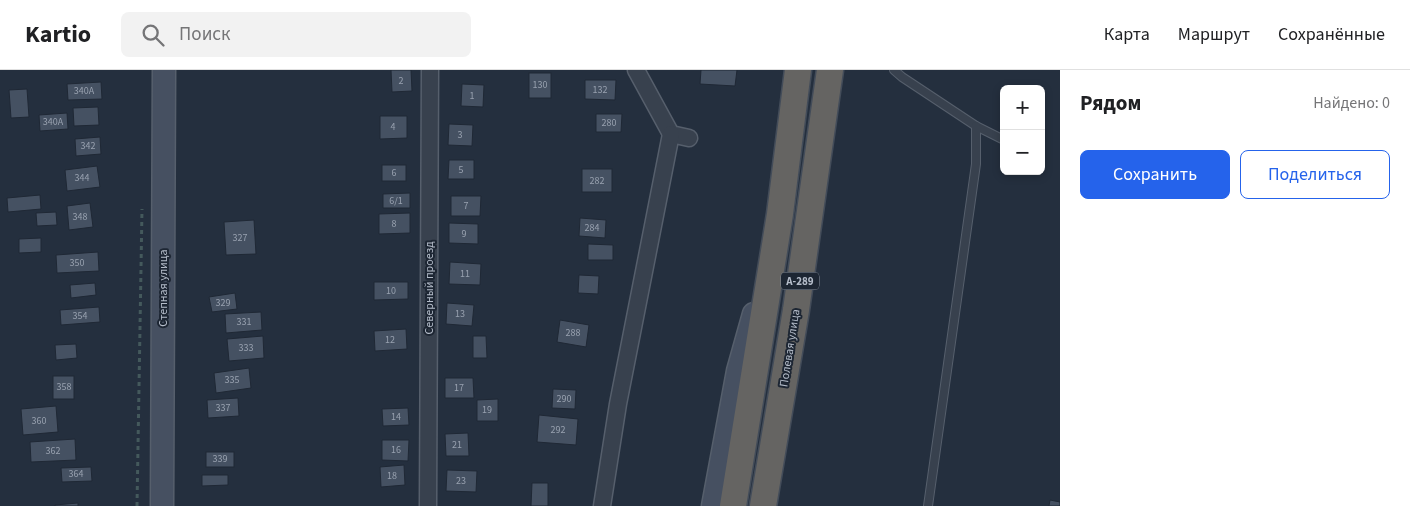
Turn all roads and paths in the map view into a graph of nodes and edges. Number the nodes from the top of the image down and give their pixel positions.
1 (164, 70) edge
2 (430, 70) edge
3 (636, 70) edge
4 (798, 70) edge
5 (830, 70) edge
6 (894, 70) edge
7 (976, 126) junction
8 (672, 134) junction
9 (689, 138) dead end
10 (1000, 138) edge
11 (142, 209) dead end
12 (776, 241) junction
13 (137, 506) edge
14 (162, 506) edge
15 (428, 506) edge
16 (602, 506) edge
17 (713, 506) edge
18 (733, 506) edge
19 (763, 506) edge
20 (928, 506) edge

1 - 14 main road, Степная улица
2 - 15 street, Северный проезд
3 - 8 street
4 - 12 highway, А-289
5 - 19 highway, Полевая улица / А-289
6 - 7 lane
7 - 10 lane
7 - 20 lane
8 - 9 street
8 - 16 street
11 - 13 path
12 - 17 main road
12 - 18 highway, А-289

